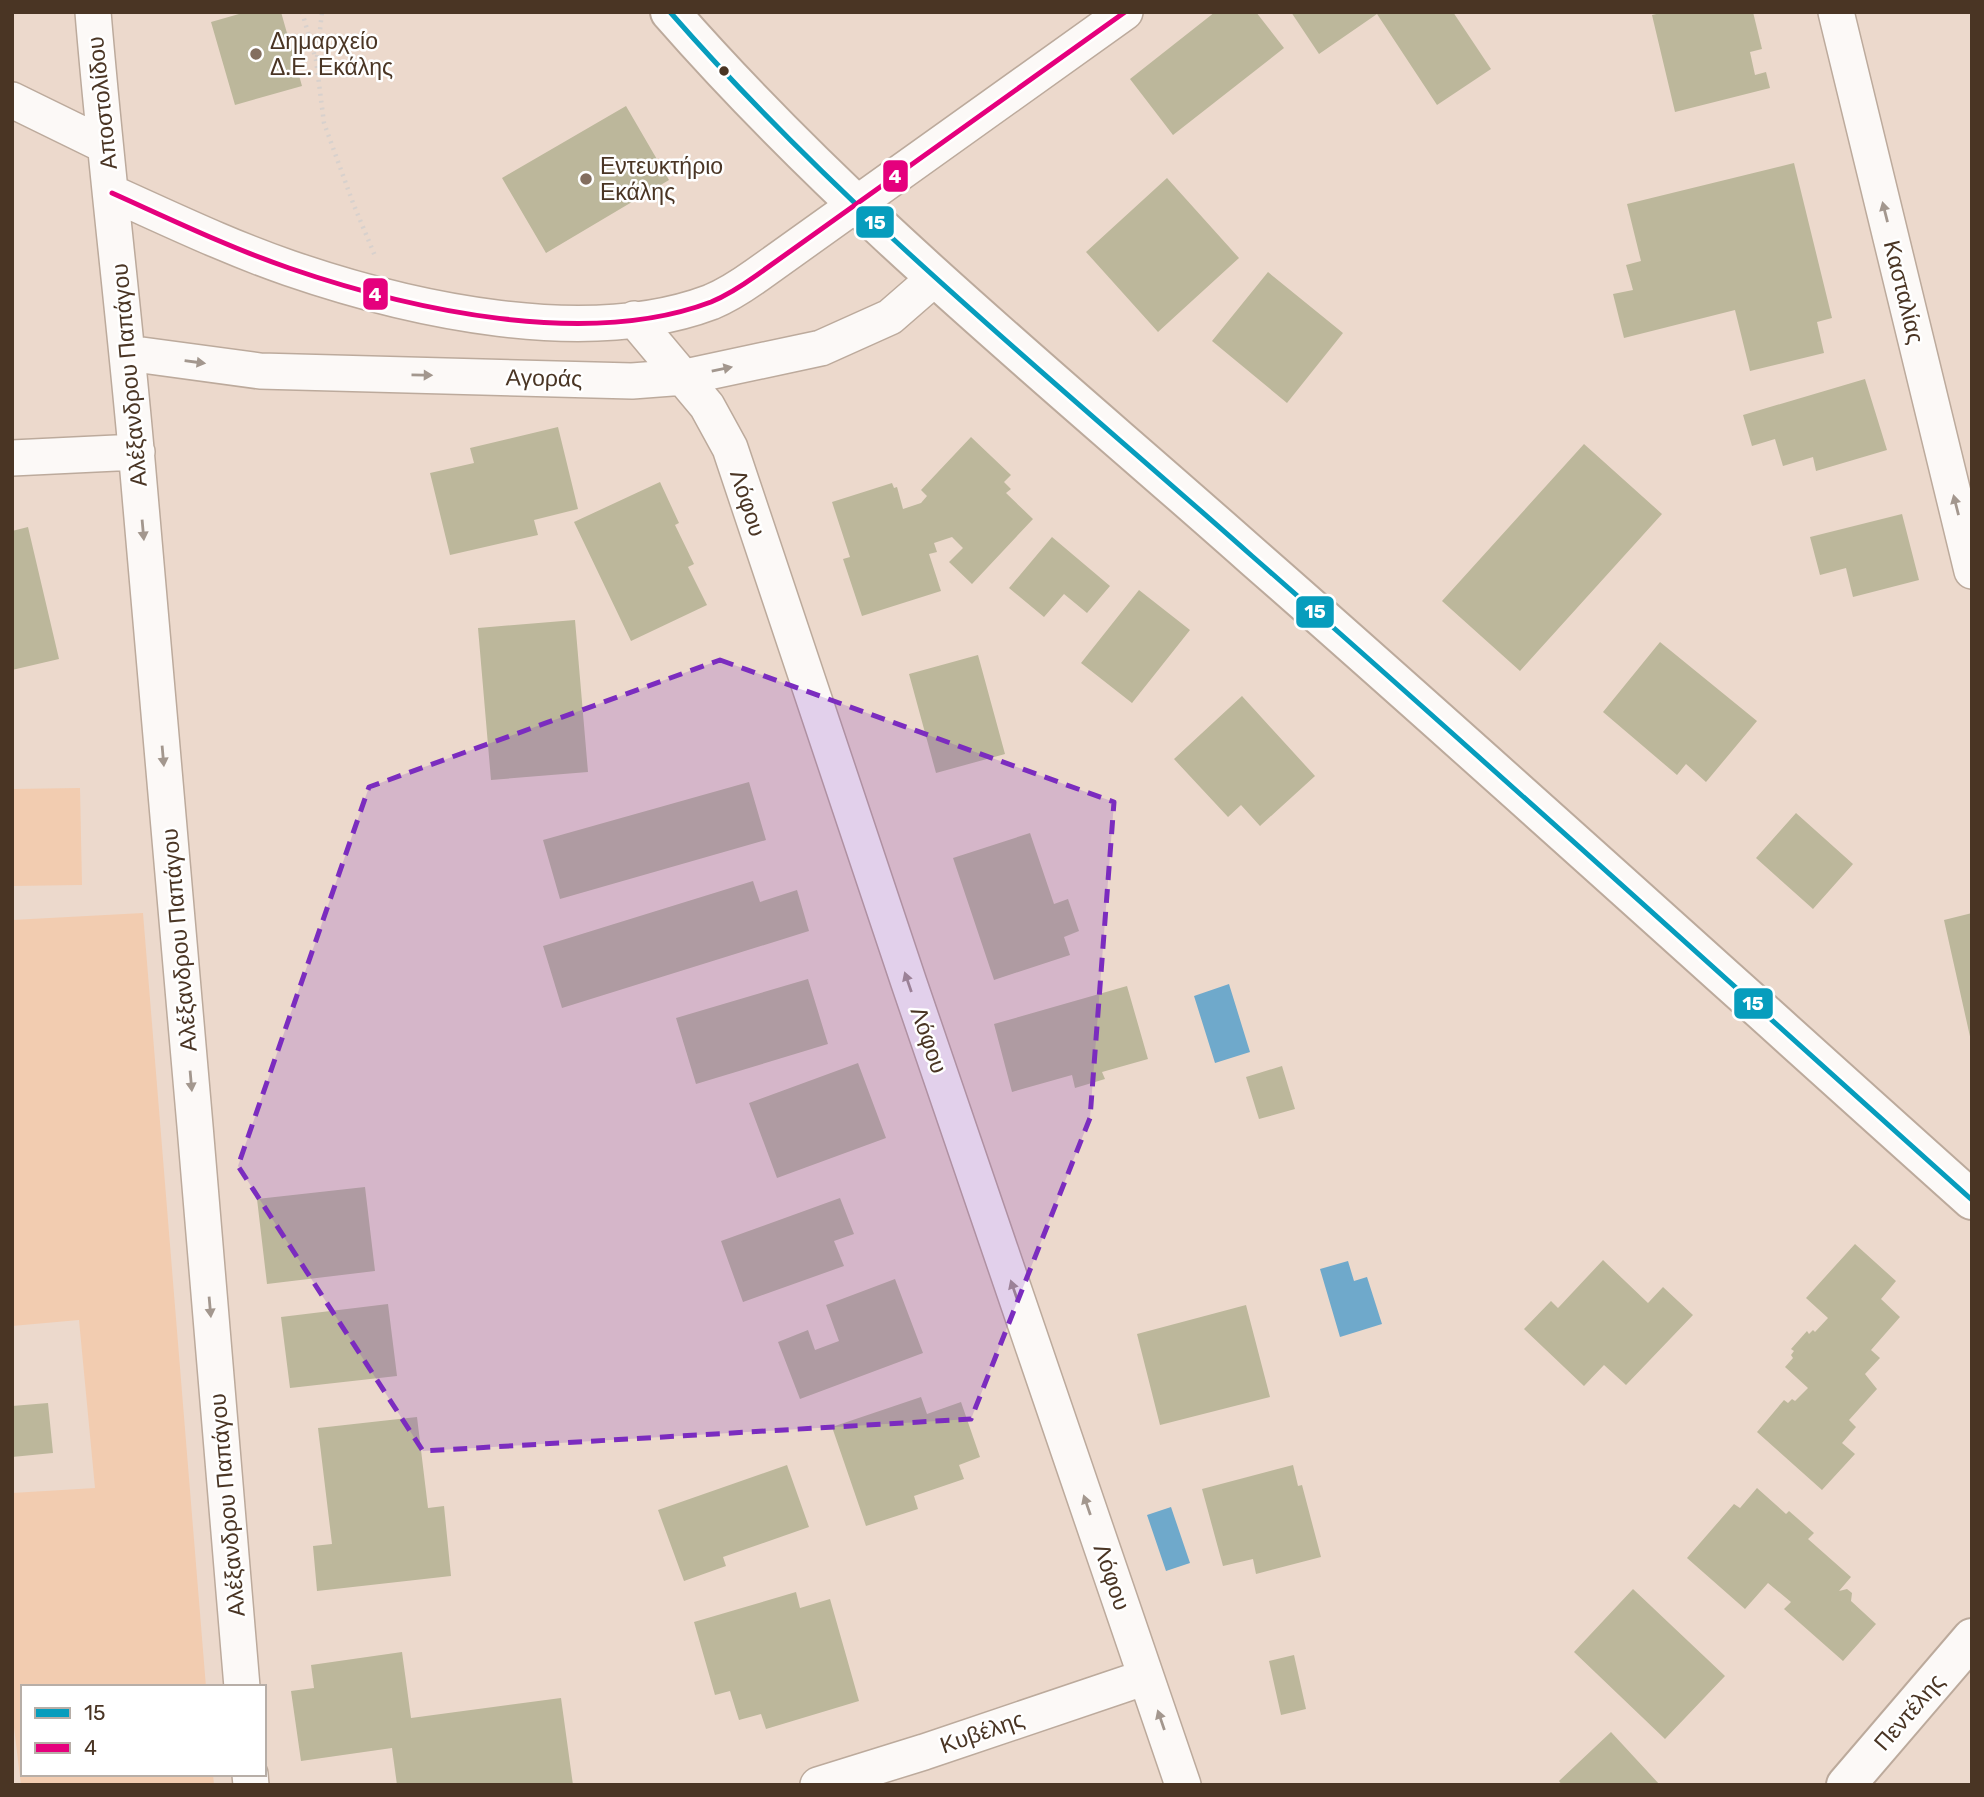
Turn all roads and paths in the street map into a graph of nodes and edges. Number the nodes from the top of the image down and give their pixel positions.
1 (93, 12) edge
2 (302, 12) edge
3 (322, 12) edge
4 (670, 12) edge
5 (1125, 12) edge
6 (1836, 12) edge
7 (316, 60) junction
8 (12, 100) edge
9 (104, 145) junction
10 (112, 193) junction
11 (855, 203) junction
12 (936, 277) junction
13 (394, 298) junction
14 (634, 319) junction
15 (127, 353) junction
16 (685, 377) junction
17 (137, 452) junction
18 (12, 458) edge
19 (1972, 571) edge
20 (1972, 1199) edge
21 (1972, 1639) edge
22 (1146, 1677) junction
23 (242, 1685) edge
24 (818, 1785) edge
25 (1183, 1785) edge
26 (1846, 1785) edge

1 - 9 street, Αποστολίδου
2 - 7 path
3 - 7 path
4 - 11 main road
5 - 11 street
19 -> 6 street, Κασταλίας
7 - 13 path
8 - 9 street
9 - 10 street, Αποστολίδου
10 - 13 street
10 - 15 street, Αλέξανδρου Παπάγου
11 - 12 main road
11 - 14 street
16 -> 12 street, Αγοράς
12 - 20 main road
13 - 14 street
14 - 16 street, Λόφου
15 -> 16 street, Αγοράς
15 - 17 street, Αλέξανδρου Παπάγου
22 -> 16 street, Λόφου
17 - 18 street
17 -> 23 street, Αλέξανδρου Παπάγου
21 - 26 main road, Πεντέλης
22 - 24 street, Κυβέλης
25 -> 22 street, Λόφου

